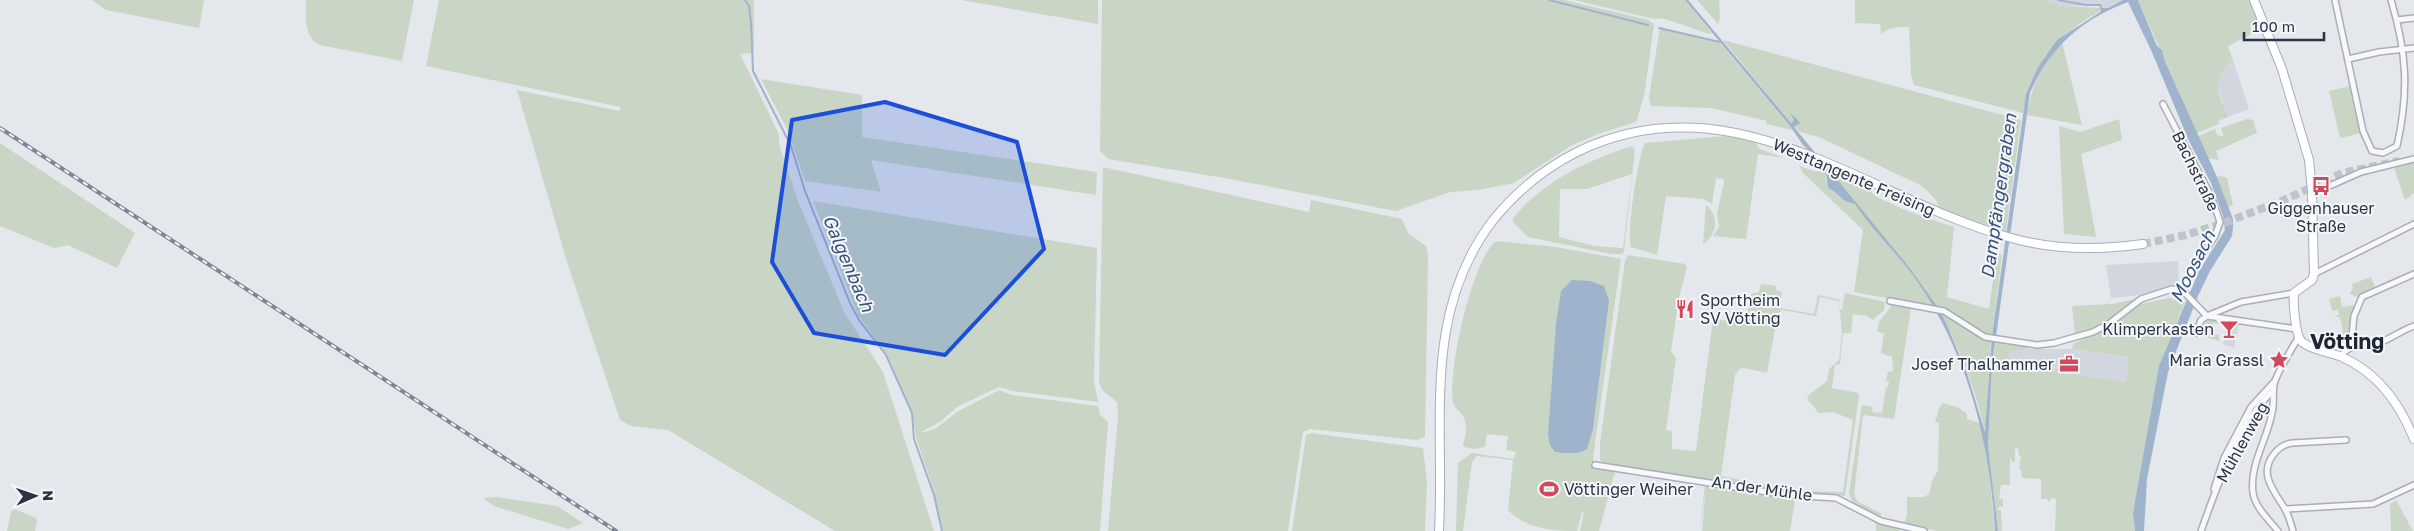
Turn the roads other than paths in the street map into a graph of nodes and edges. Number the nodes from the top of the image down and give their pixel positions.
1 (2254, 0) edge
2 (2335, 0) edge
3 (2391, 0) edge
4 (2414, 18) edge
5 (2397, 20) junction
6 (2403, 48) junction
7 (2414, 48) edge
8 (2348, 59) junction
9 (2162, 104) dead end
10 (2414, 159) edge
11 (2312, 191) junction
12 (2414, 224) edge
13 (2143, 244) tunnel mouth
14 (2314, 274) junction
15 (2414, 274) edge
16 (2184, 293) junction
17 (2294, 293) junction
18 (1890, 301) dead end
19 (2206, 315) junction
20 (2414, 326) edge
21 (2196, 333) dead end
22 (2298, 333) junction
23 (2351, 348) junction
24 (2340, 357) junction
25 (2276, 380) junction
26 (2273, 390) junction
27 (2414, 439) edge
28 (2346, 440) dead end
29 (1595, 465) dead end
30 (2414, 485) edge
31 (2214, 495) junction
32 (2284, 508) junction
33 (1439, 531) edge
34 (1924, 531) edge
35 (2201, 531) edge
36 (2278, 531) edge
37 (2293, 531) edge

1 - 11 main road
2 - 8 street
3 - 5 street
4 - 5 street
5 - 6 street
6 - 7 street
6 - 8 street
6 - 8 street
9 - 16 street, Bachstraße
10 - 11 street
11 - 14 main road
12 - 14 street
13 - 33 main road, Westtangente Freising
14 - 17 main road
15 - 23 street
16 - 18 street
16 - 19 street
17 - 19 street
17 - 22 main road
19 - 21 street
19 - 22 street
20 - 23 street
22 - 24 main road
22 - 25 street
23 - 24 street
24 - 27 main road
25 - 26 street
25 - 31 street, Mühlenweg
26 - 31 street, Mühlenweg
26 - 36 street
28 - 32 street
29 - 34 street, An der Mühle
30 - 32 street
31 - 35 street, Mühlenweg
32 - 37 street

